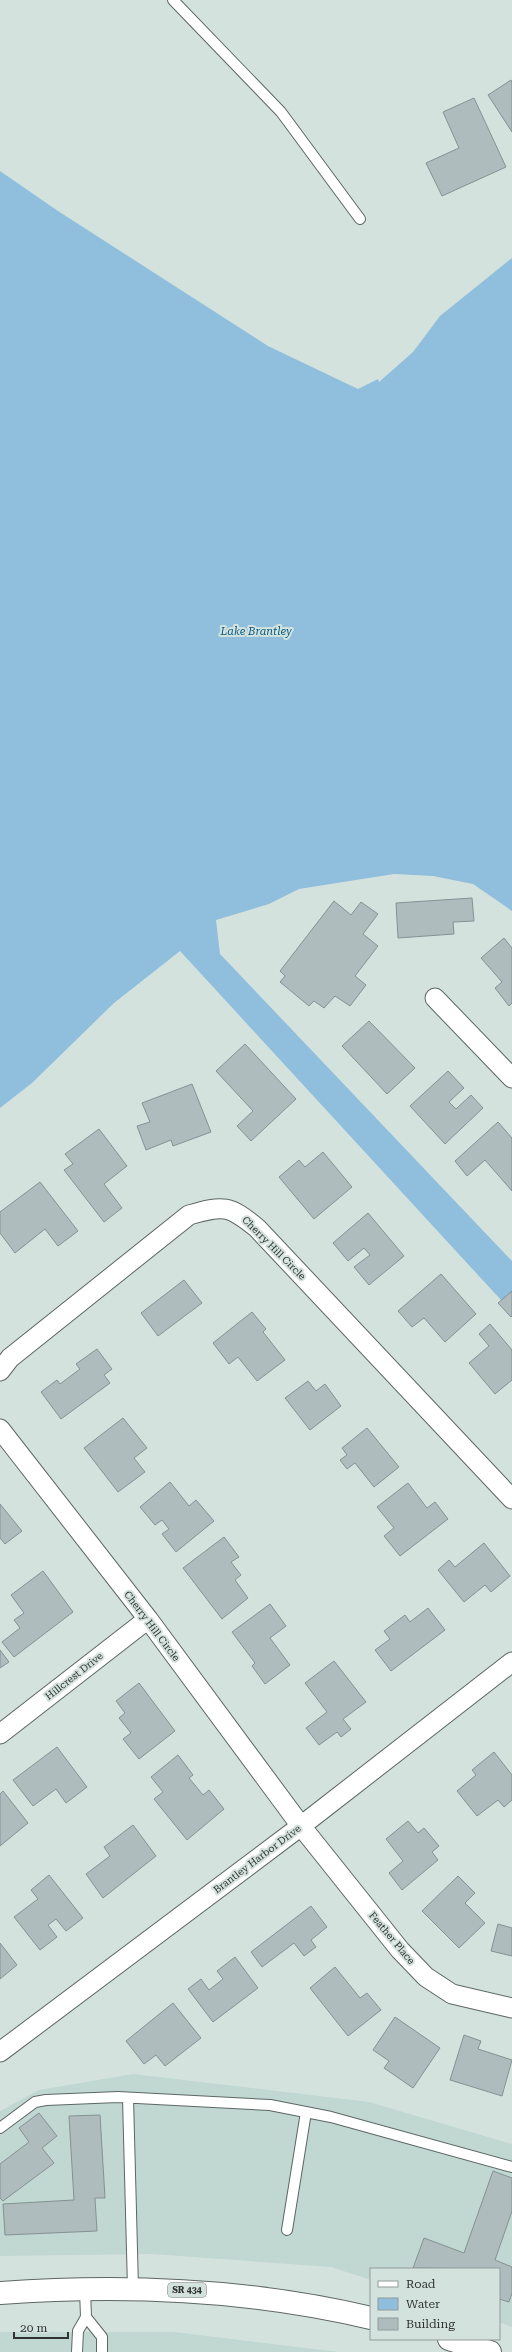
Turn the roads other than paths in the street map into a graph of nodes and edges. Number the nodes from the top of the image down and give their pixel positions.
1 (173, 0) edge
2 (360, 219) dead end
3 (435, 998) dead end
4 (512, 1078) edge
5 (0, 1371) edge
6 (0, 1430) edge
7 (512, 1499) edge
8 (148, 1619) junction
9 (512, 1662) edge
10 (0, 1734) edge
11 (301, 1826) junction
12 (512, 2008) edge
13 (0, 2052) edge
14 (128, 2098) junction
15 (306, 2112) junction
16 (0, 2128) edge
17 (512, 2167) edge
18 (287, 2230) dead end
19 (133, 2288) junction
20 (85, 2290) junction
21 (0, 2293) edge
22 (86, 2317) junction
23 (370, 2318) edge
24 (452, 2340) edge
25 (77, 2352) edge
26 (102, 2352) edge
27 (490, 2352) edge

1 - 2 lane
3 - 4 street
5 - 7 street, Cherry Hill Circle
6 - 8 street, Cherry Hill Circle
8 - 10 street, Hillcrest Drive
8 - 11 street, Cherry Hill Circle
9 - 11 street, Brantley Harbor Drive
11 - 12 street, Feather Place
11 - 13 street, Brantley Harbor Drive
14 - 15 lane
14 - 16 lane
14 - 19 lane
15 - 17 lane
15 - 18 lane
19 - 20 main road, SR 434
19 - 23 main road, SR 434
20 - 21 main road, SR 434
20 - 22 lane
22 - 25 lane
22 - 26 lane
24 - 27 main road

